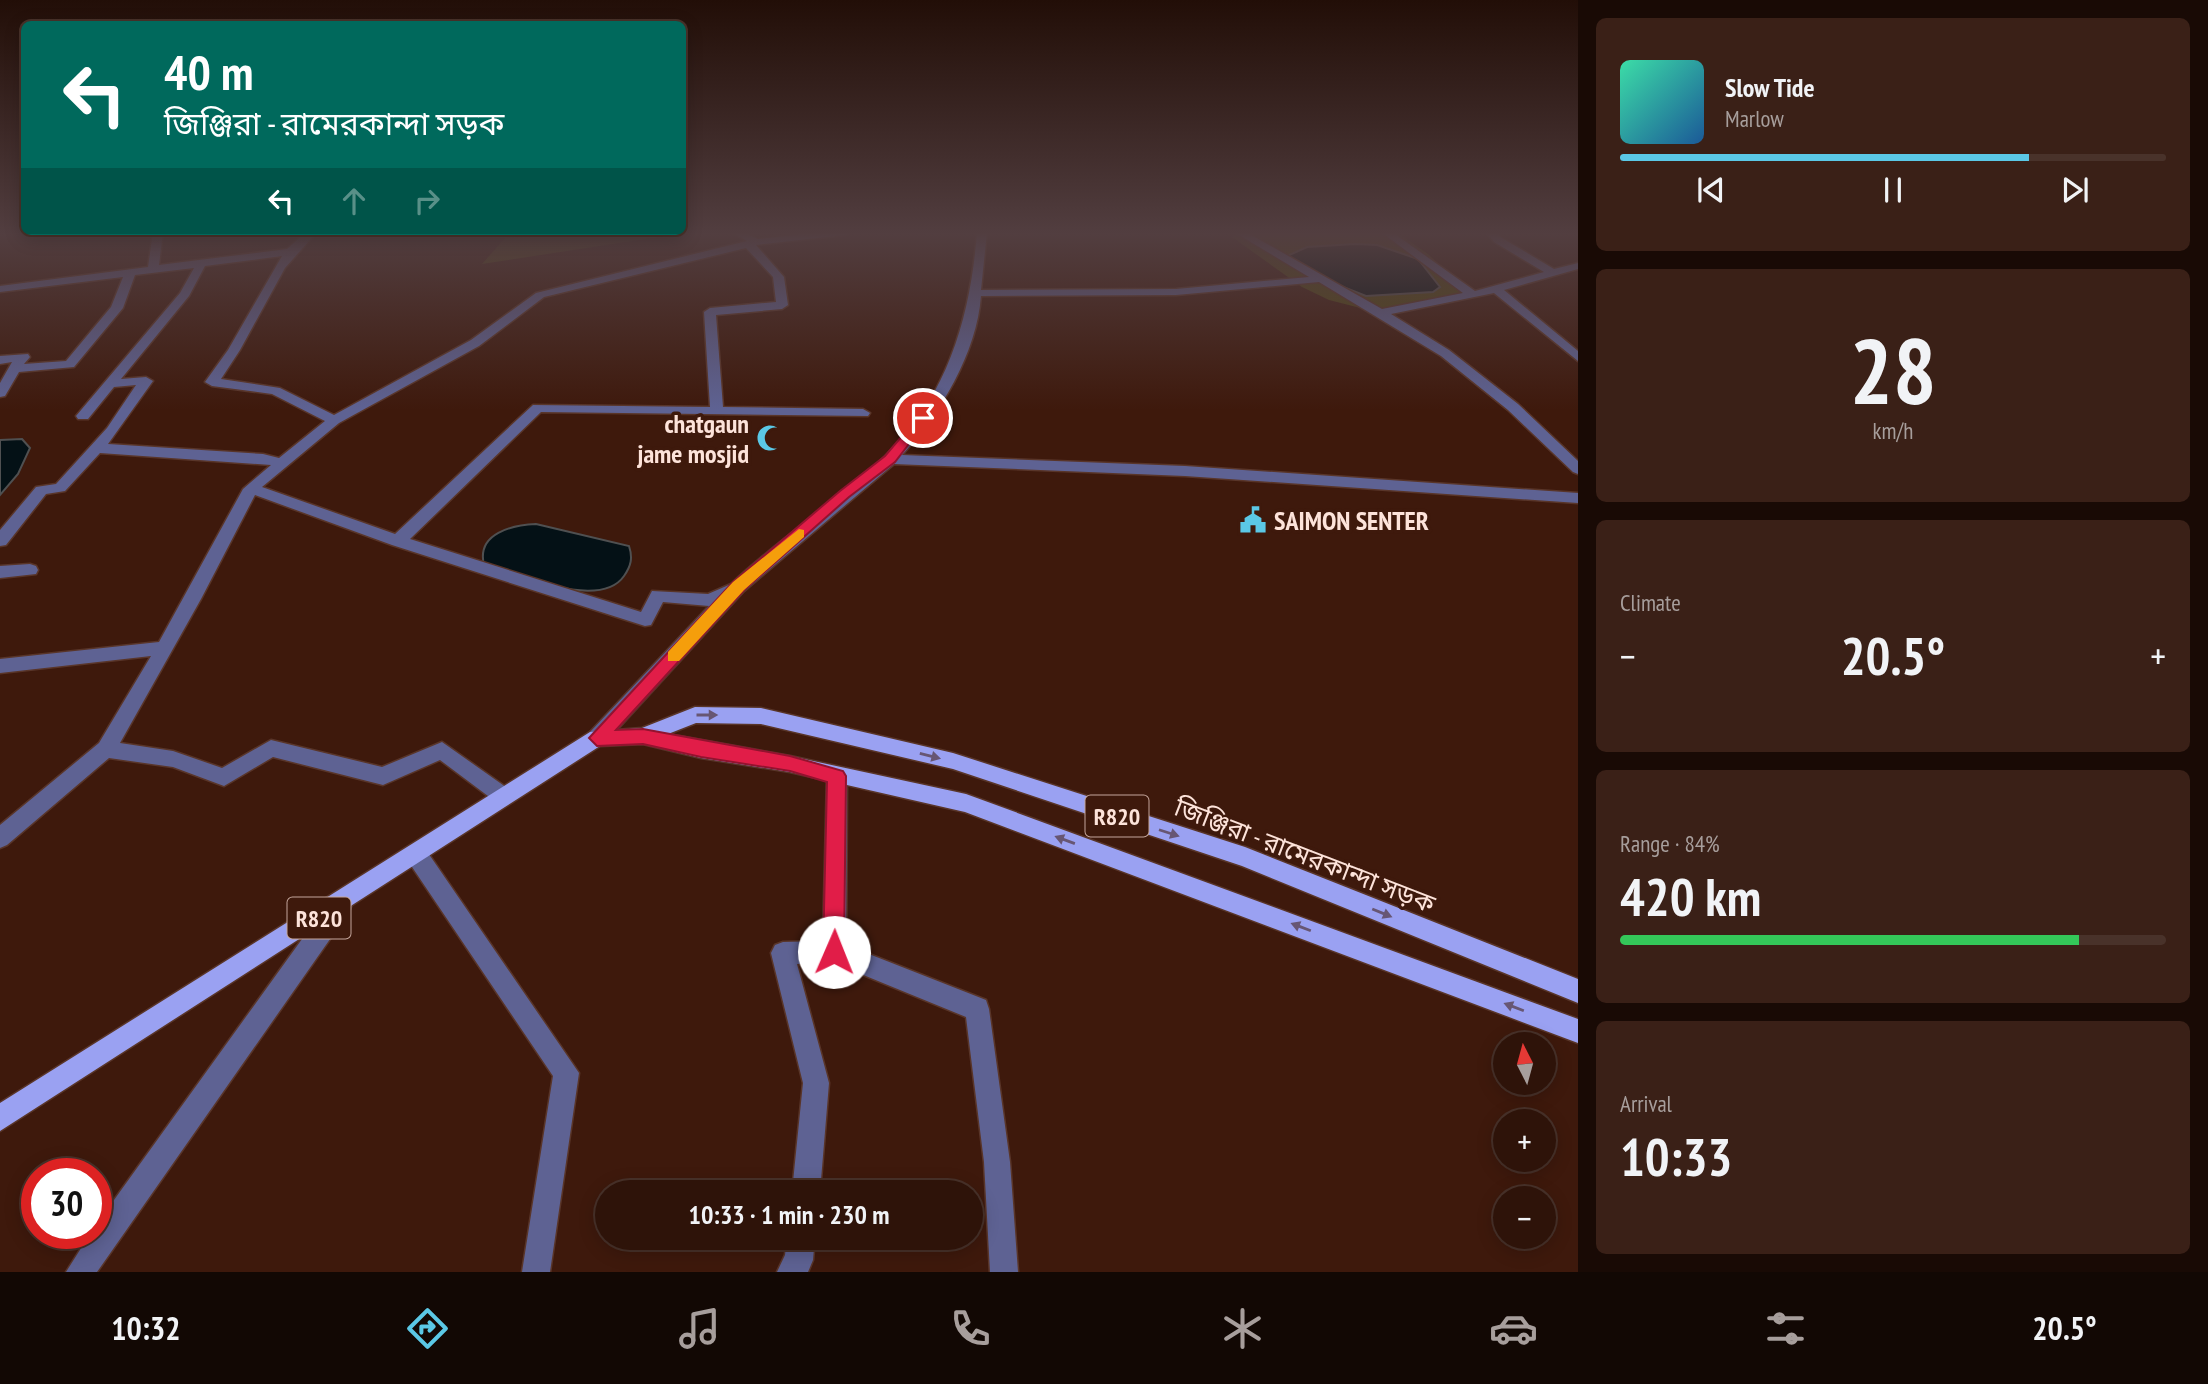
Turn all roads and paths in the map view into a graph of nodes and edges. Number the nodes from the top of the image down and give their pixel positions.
1 (123, 291) edge
2 (185, 291) edge
3 (265, 291) edge
4 (555, 291) edge
5 (783, 291) edge
6 (1183, 291) edge
7 (1341, 291) edge
8 (1469, 291) edge
9 (1487, 291) edge
10 (1499, 291) edge
11 (974, 293) joint
12 (1474, 295) junction
13 (1380, 313) junction
14 (1578, 357) edge
15 (0, 360) edge
16 (15, 369) junction
17 (113, 383) junction
18 (0, 393) edge
19 (717, 411) junction
20 (863, 413) dead end
21 (83, 416) dead end
22 (334, 420) junction
23 (96, 448) junction
24 (890, 459) junction
25 (282, 463) junction
26 (1578, 470) edge
27 (251, 488) junction
28 (1578, 498) edge
29 (0, 541) edge
30 (398, 541) junction
31 (30, 570) dead end
32 (0, 572) edge
33 (739, 586) junction
34 (165, 648) junction
35 (0, 666) edge
36 (643, 737) junction
37 (597, 738) junction
38 (106, 749) junction
39 (837, 776) junction
40 (503, 796) junction
41 (0, 838) edge
42 (416, 854) junction
43 (341, 904) junction
44 (834, 952) junction
45 (1578, 991) edge
46 (1578, 1031) edge
47 (0, 1118) edge
48 (807, 1180) edge
49 (800, 1250) edge
50 (80, 1272) edge
51 (536, 1272) edge
52 (791, 1272) edge
53 (1004, 1272) edge

1 - 16 street
2 - 17 street
3 - 22 street
4 - 22 street
5 - 19 street
6 - 11 street
7 - 13 street
8 - 12 street
9 - 12 street
10 - 14 street
11 - 24 street
12 - 13 street
13 - 26 street
15 - 16 street
16 - 18 street
17 - 21 street
17 - 23 street
19 - 20 street
19 - 30 street
22 - 25 street
23 - 25 street
23 - 29 street
24 - 28 street
24 - 33 street
25 - 27 street
27 - 30 street
27 - 34 street
30 - 33 street
31 - 32 street
33 - 37 street
34 - 35 street
34 - 38 street
36 - 37 main road, জিঞ্জিরা - রামেরকান্দা সড়ক / R820
36 - 39 main road, জিঞ্জিরা - রামেরকান্দা সড়ক / R820
36 -> 45 main road, জিঞ্জিরা - রামেরকান্দা সড়ক / R820
37 - 40 main road, R820
38 - 40 street
38 - 41 street
39 - 44 street
46 -> 39 main road, জিঞ্জিরা - রামেরকান্দা সড়ক / R820
40 - 42 main road, R820
42 - 43 main road, R820
42 - 51 street
43 - 47 main road, R820
43 - 50 street
44 - 48 street
44 - 53 street
49 - 52 street

